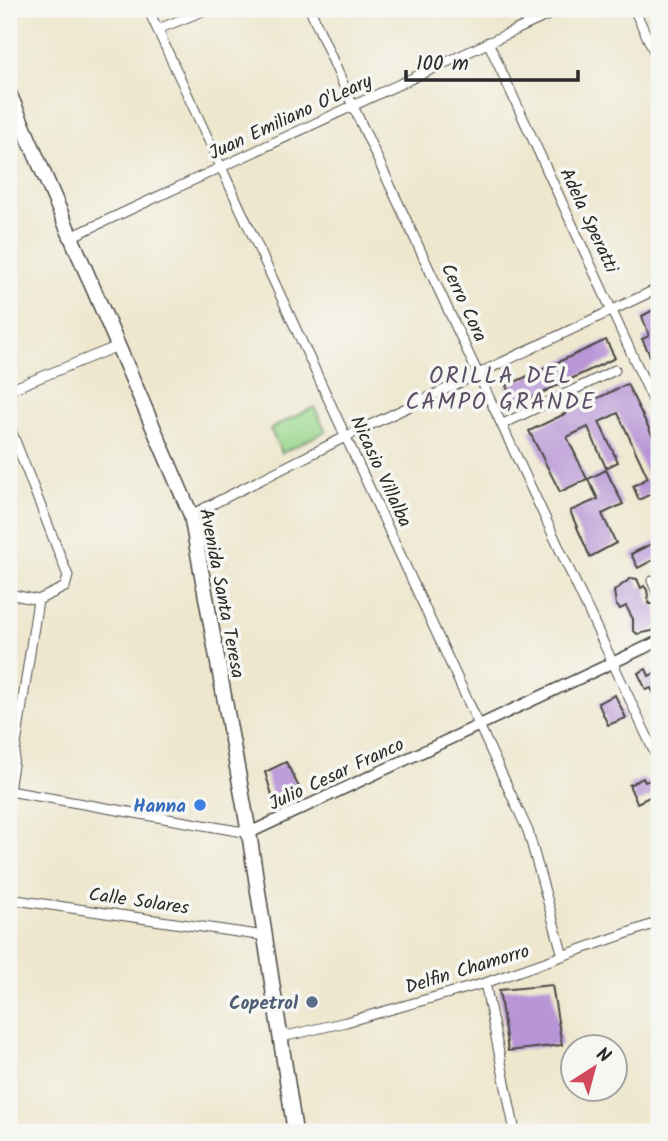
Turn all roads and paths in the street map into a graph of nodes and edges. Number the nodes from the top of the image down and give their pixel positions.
1 (148, 9) edge
2 (208, 9) edge
3 (310, 9) edge
4 (561, 9) edge
5 (634, 9) edge
6 (158, 29) junction
7 (488, 42) junction
8 (659, 62) edge
9 (9, 93) edge
10 (353, 106) junction
11 (220, 167) junction
12 (71, 237) junction
13 (659, 288) edge
14 (612, 310) junction
15 (118, 346) junction
16 (615, 370) dead end
17 (479, 373) junction
18 (9, 390) edge
19 (659, 413) edge
20 (503, 424) junction
21 (9, 425) edge
22 (347, 436) junction
23 (191, 516) junction
24 (652, 581) dead end
25 (9, 594) edge
26 (659, 596) edge
27 (38, 600) junction
28 (659, 641) edge
29 (612, 663) junction
30 (480, 725) junction
31 (659, 762) edge
32 (9, 791) edge
33 (249, 833) junction
34 (9, 899) edge
35 (659, 922) edge
36 (265, 936) junction
37 (563, 956) junction
38 (485, 983) junction
39 (282, 1037) junction
40 (295, 1132) edge
41 (515, 1132) edge

1 - 6 street, Nicasio Villalba
2 - 6 street
3 - 10 street, Cerro Cora
4 - 7 street, Juan Emiliano O'Leary
5 - 8 street
6 - 11 street, Nicasio Villalba
7 - 10 street, Juan Emiliano O'Leary
7 - 14 street, Adela Speratti
9 - 12 main road, Avenida Santa Teresa
10 - 11 street, Juan Emiliano O'Leary
10 - 17 street, Cerro Cora
11 - 12 street, Juan Emiliano O'Leary
11 - 22 street, Nicasio Villalba
12 - 15 main road, Avenida Santa Teresa
13 - 14 street
14 - 17 street
14 - 19 street, Adela Speratti
15 - 18 street
15 - 23 main road, Avenida Santa Teresa
16 - 20 street
17 - 20 street, Cerro Cora
17 - 22 street
20 - 29 street, Cerro Cora
21 - 27 street
22 - 23 street
22 - 30 street, Nicasio Villalba
23 - 33 main road, Avenida Santa Teresa
24 - 26 street
25 - 27 street
27 - 32 street
28 - 29 street, Julio Cesar Franco
29 - 30 street, Julio Cesar Franco
29 - 31 street, Cerro Cora
30 - 33 street, Julio Cesar Franco
30 - 37 street, Nicasio Villalba
32 - 33 street
33 - 36 main road, Avenida Santa Teresa
34 - 36 street, Calle Solares
35 - 37 street, Delfin Chamorro
36 - 39 main road, Avenida Santa Teresa
37 - 38 street, Delfin Chamorro
38 - 39 street, Delfin Chamorro
38 - 41 street
39 - 40 main road, Avenida Santa Teresa

